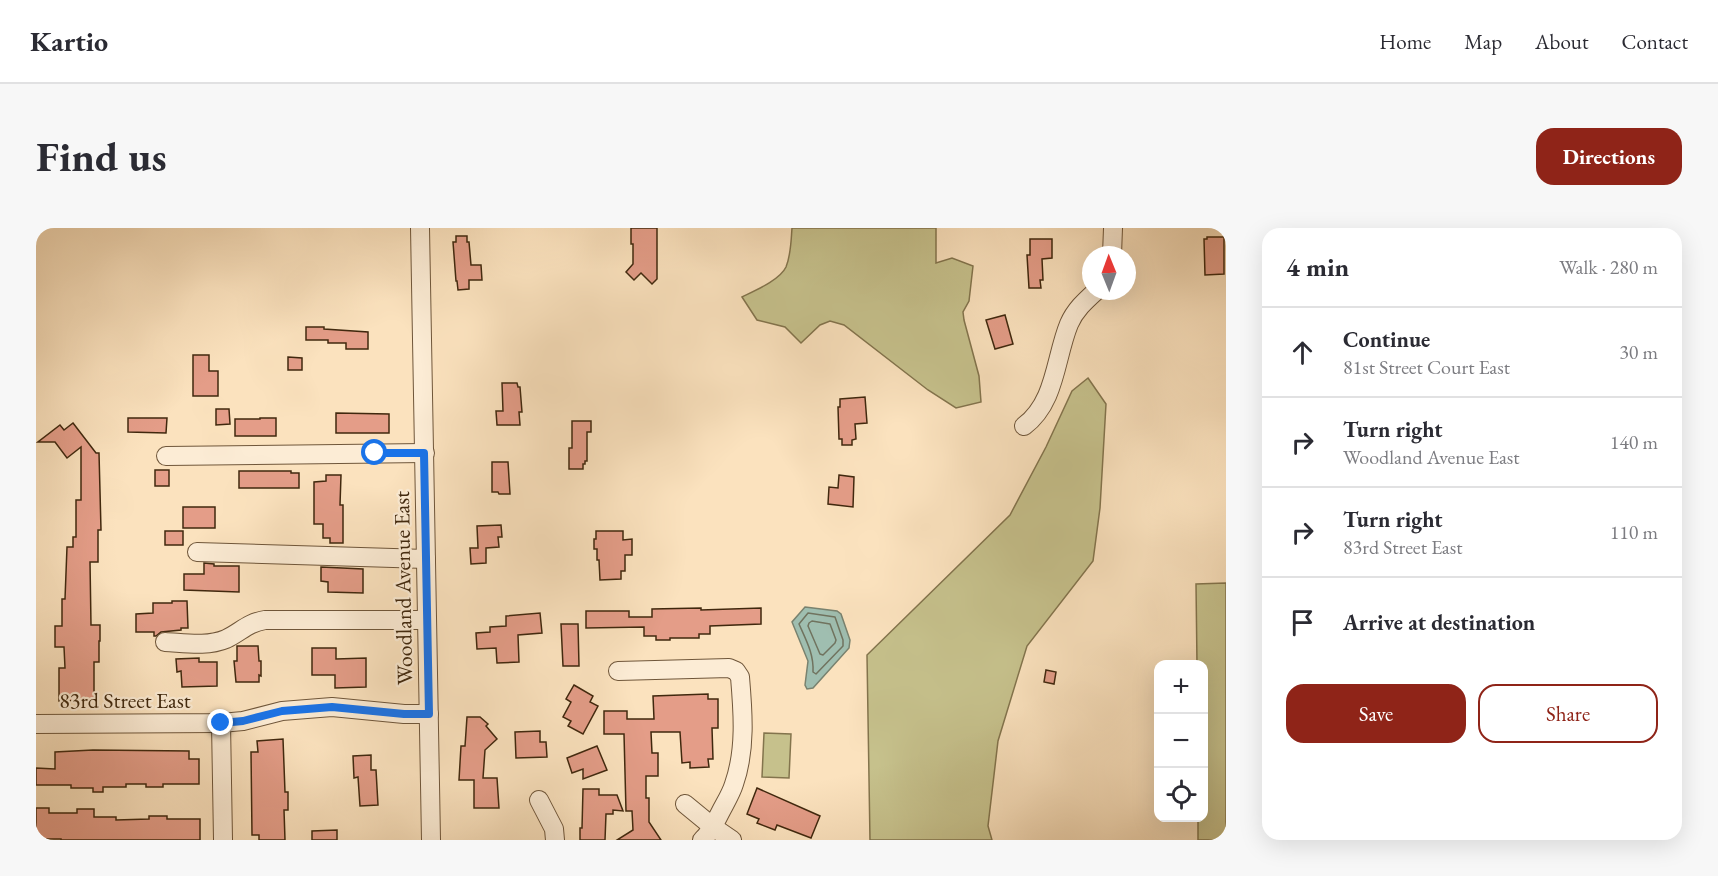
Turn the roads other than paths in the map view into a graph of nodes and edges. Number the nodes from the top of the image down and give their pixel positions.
1 (420, 228) edge
2 (1113, 228) edge
3 (1112, 246) edge
4 (1086, 300) edge
5 (1024, 426) dead end
6 (424, 453) junction
7 (166, 456) dead end
8 (197, 552) dead end
9 (426, 559) junction
10 (427, 620) junction
11 (165, 642) dead end
12 (618, 671) dead end
13 (429, 714) junction
14 (221, 723) junction
15 (36, 724) edge
16 (539, 800) dead end
17 (685, 804) dead end
18 (707, 833) edge
19 (223, 840) edge
20 (431, 840) edge
21 (555, 840) edge
22 (732, 840) edge

1 - 6 street, Woodland Avenue East
2 - 3 street
4 - 5 street
6 - 7 street
6 - 9 street, Woodland Avenue East
8 - 9 street
9 - 10 street, Woodland Avenue East
10 - 11 street
10 - 13 street, Woodland Avenue East
12 - 18 street
13 - 14 street, 83rd Street East
13 - 20 street, Woodland Avenue East
14 - 15 street, 83rd Street East
14 - 19 street
16 - 21 street
17 - 18 street
18 - 22 street

